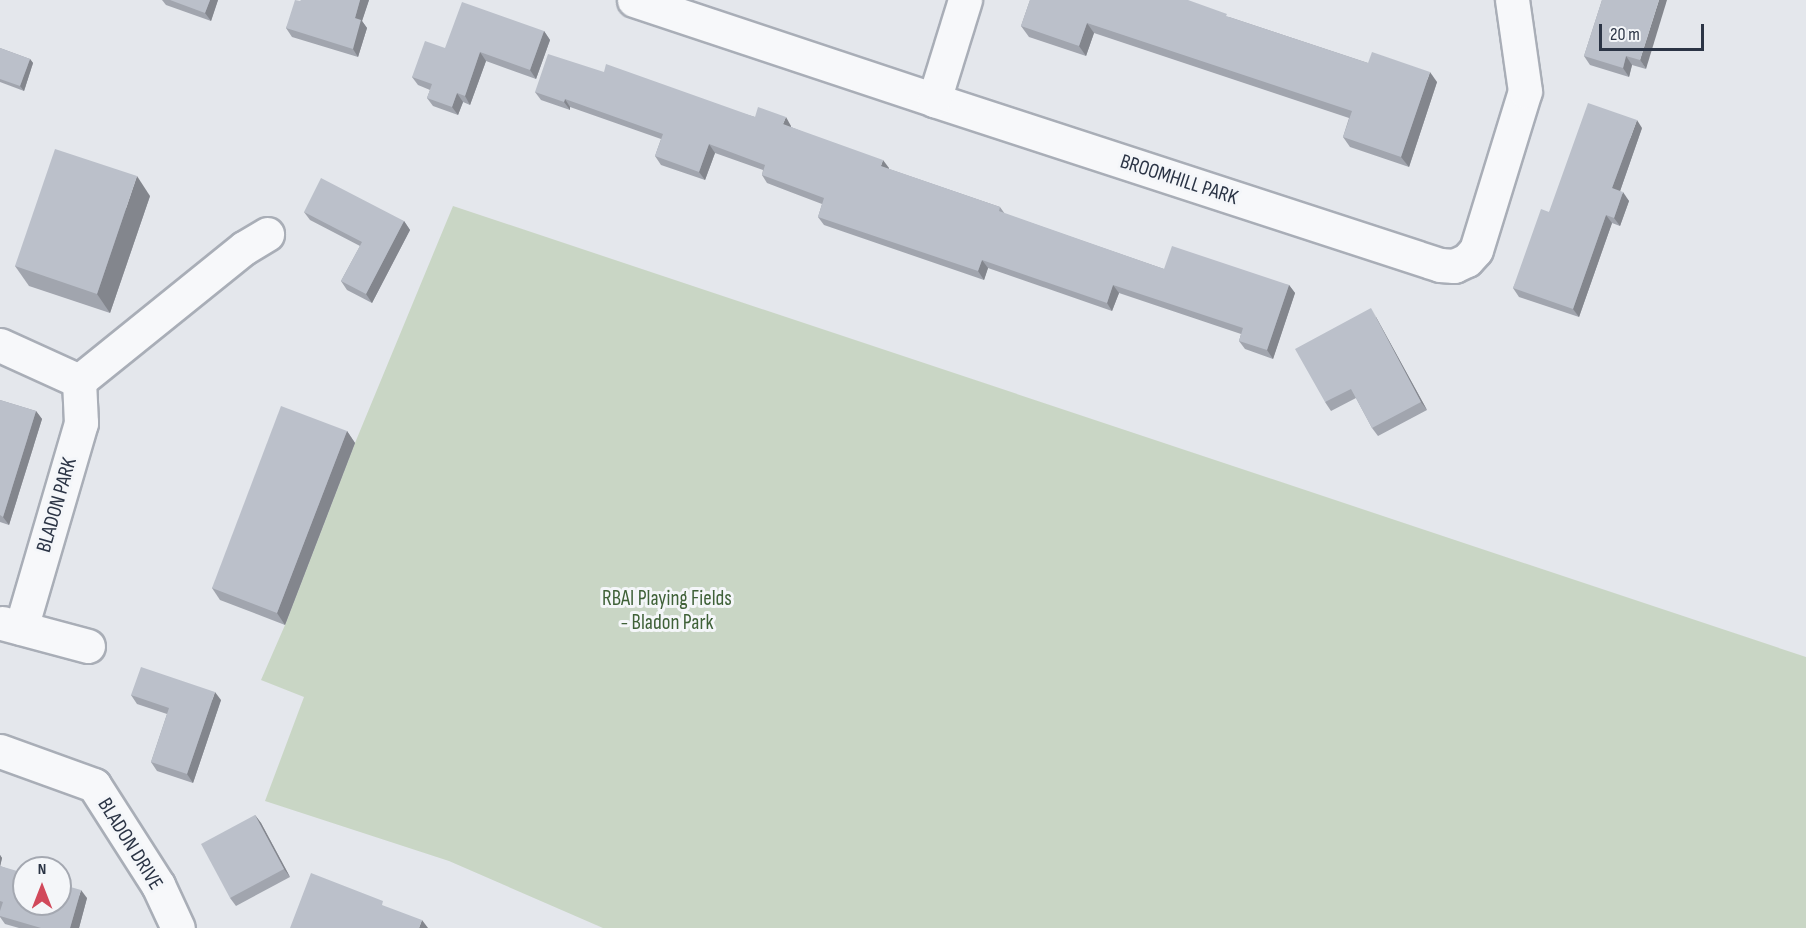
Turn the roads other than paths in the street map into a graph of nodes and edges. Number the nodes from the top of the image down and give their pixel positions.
1 (634, 0) edge
2 (965, 0) edge
3 (1512, 0) edge
4 (934, 100) junction
5 (267, 234) dead end
6 (0, 345) edge
7 (79, 381) junction
8 (11, 625) edge
9 (88, 646) dead end
10 (0, 751) edge
11 (178, 928) edge

1 - 4 street, BROOMHILL PARK
2 - 4 street
3 - 4 street, BROOMHILL PARK
5 - 7 street
6 - 7 street
7 - 8 street, BLADON PARK
8 - 9 street, BLADON PARK
10 - 11 street, BLADON DRIVE

